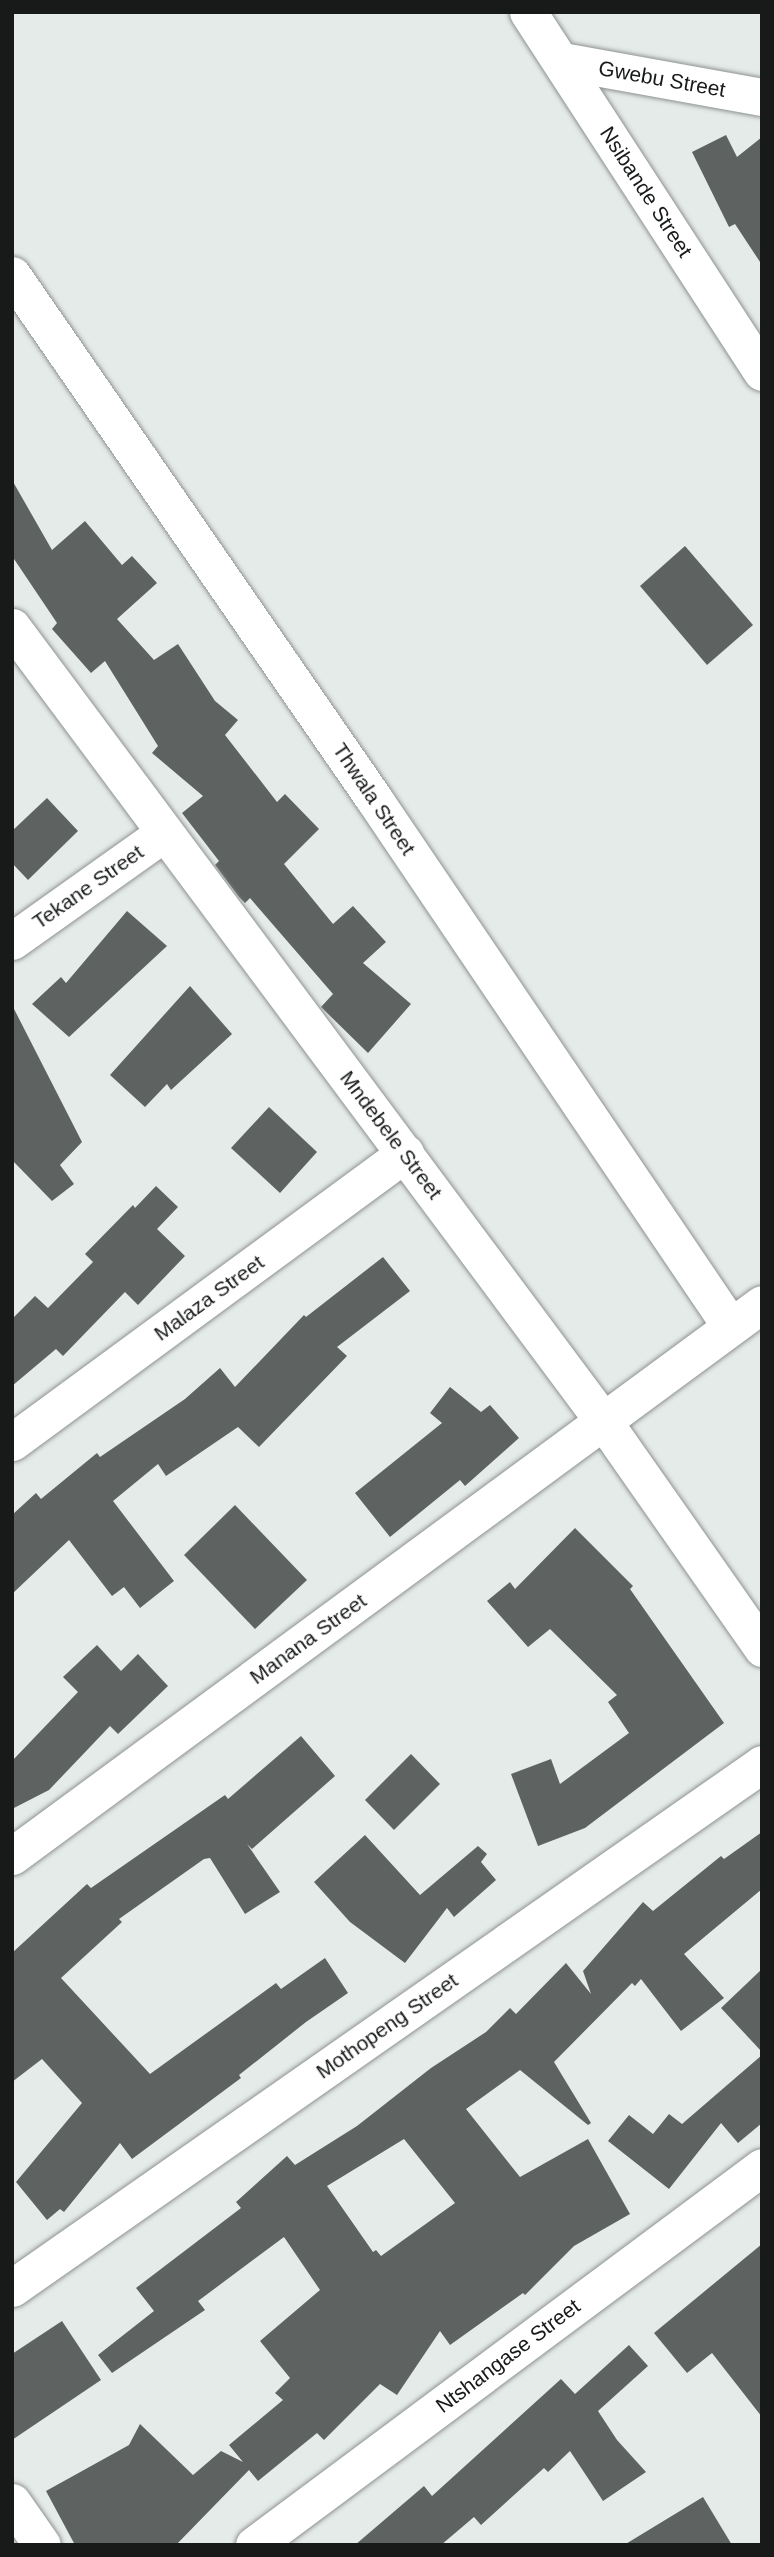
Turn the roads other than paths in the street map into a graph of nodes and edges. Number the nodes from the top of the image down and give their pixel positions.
1 (528, 12) edge
2 (562, 61) junction
3 (762, 97) edge
4 (12, 275) edge
5 (762, 372) edge
6 (12, 627) edge
7 (164, 833) junction
8 (12, 941) edge
9 (405, 1153) junction
10 (762, 1304) edge
11 (731, 1327) junction
12 (604, 1422) junction
13 (12, 1442) edge
14 (762, 1648) edge
15 (762, 1764) edge
16 (12, 1856) edge
17 (762, 2167) edge
18 (12, 2288) edge
19 (12, 2502) edge
20 (42, 2545) edge
21 (254, 2545) edge

1 - 2 street, Nsibande Street
2 - 3 street, Gwebu Street
2 - 5 street, Nsibande Street
4 - 11 street, Thwala Street
6 - 7 street, Mndebele Street
7 - 8 street, Tekane Street
7 - 9 street, Mndebele Street
9 - 12 street, Mndebele Street
9 - 13 street, Malaza Street
10 - 11 street, Manana Street
11 - 12 street, Manana Street
12 - 14 street, Mndebele Street
12 - 16 street, Manana Street
15 - 18 street, Mothopeng Street
17 - 21 street, Ntshangase Street
19 - 20 street

